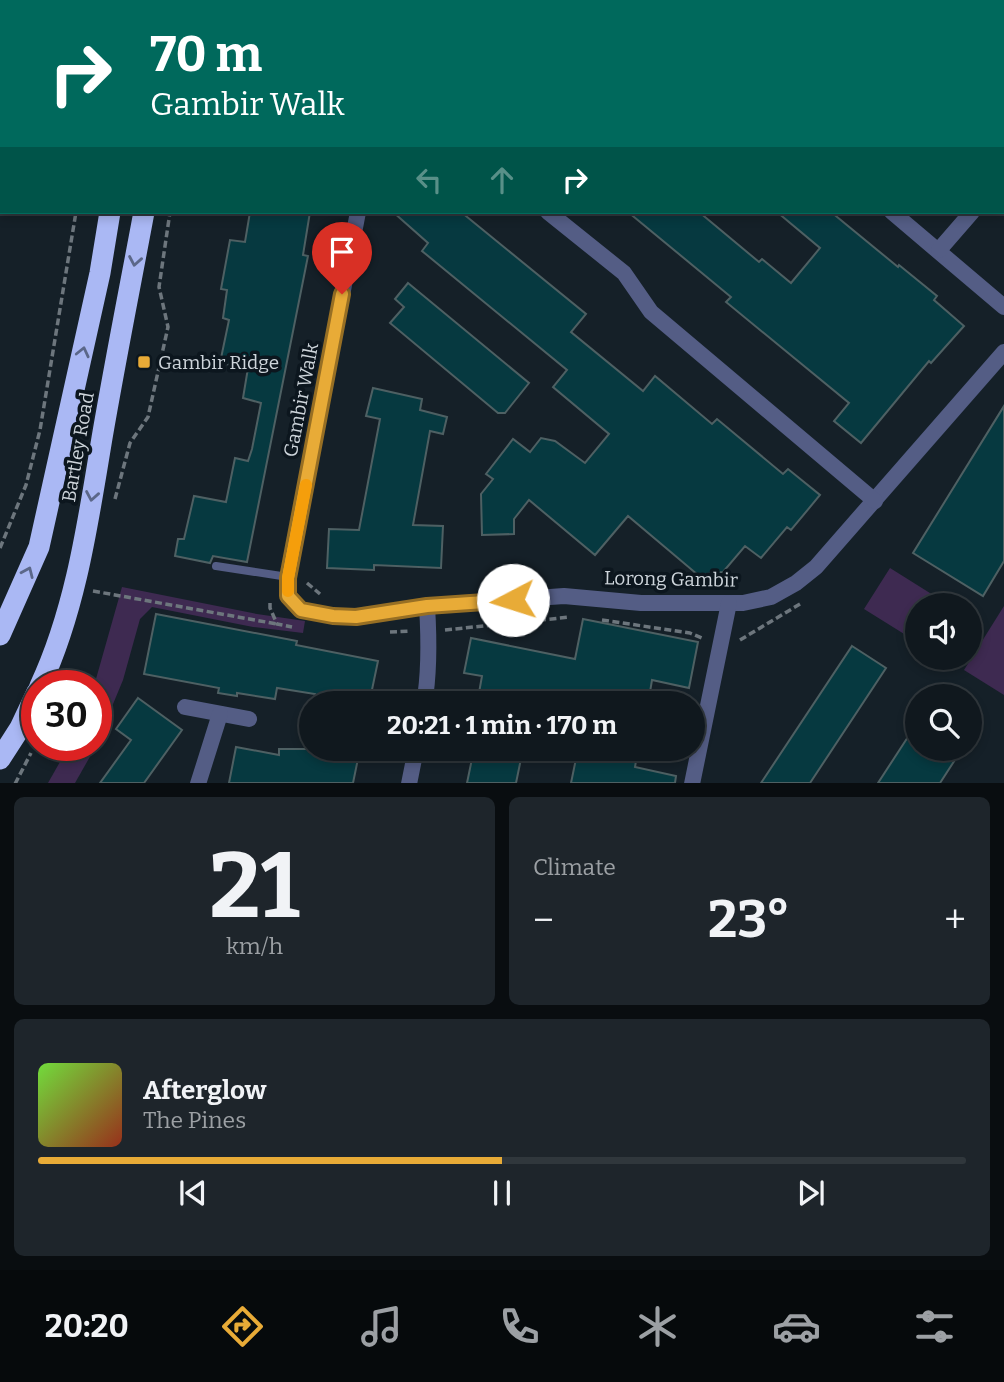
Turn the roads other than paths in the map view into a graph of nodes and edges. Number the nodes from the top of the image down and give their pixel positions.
1 (110, 214) edge
2 (144, 214) edge
3 (358, 214) edge
4 (550, 214) edge
5 (894, 214) edge
6 (970, 214) edge
7 (939, 250) junction
8 (1004, 307) edge
9 (1004, 352) edge
10 (875, 501) junction
11 (216, 566) dead end
12 (288, 578) junction
13 (288, 596) joint
14 (729, 603) junction
15 (427, 606) junction
16 (0, 635) edge
17 (47, 670) edge
18 (426, 691) edge
19 (185, 707) dead end
20 (219, 714) junction
21 (249, 719) dead end
22 (21, 726) edge
23 (0, 759) edge
24 (414, 761) edge
25 (198, 783) edge
26 (409, 783) edge
27 (692, 783) edge

16 -> 1 highway, Bartley Road
2 -> 17 highway, Bartley Road
3 - 12 street, Gambir Walk
4 - 10 street
5 - 7 street
6 - 7 street
7 - 8 street
9 - 10 street, Lorong Gambir
10 - 14 street, Lorong Gambir
11 - 12 lane
12 - 13 street, Gambir Walk
13 - 15 street, Lorong Gambir
14 - 15 street, Lorong Gambir
14 - 27 street
15 - 18 street
19 - 20 street
20 - 21 street
20 - 25 street
22 - 23 highway
24 - 26 street

